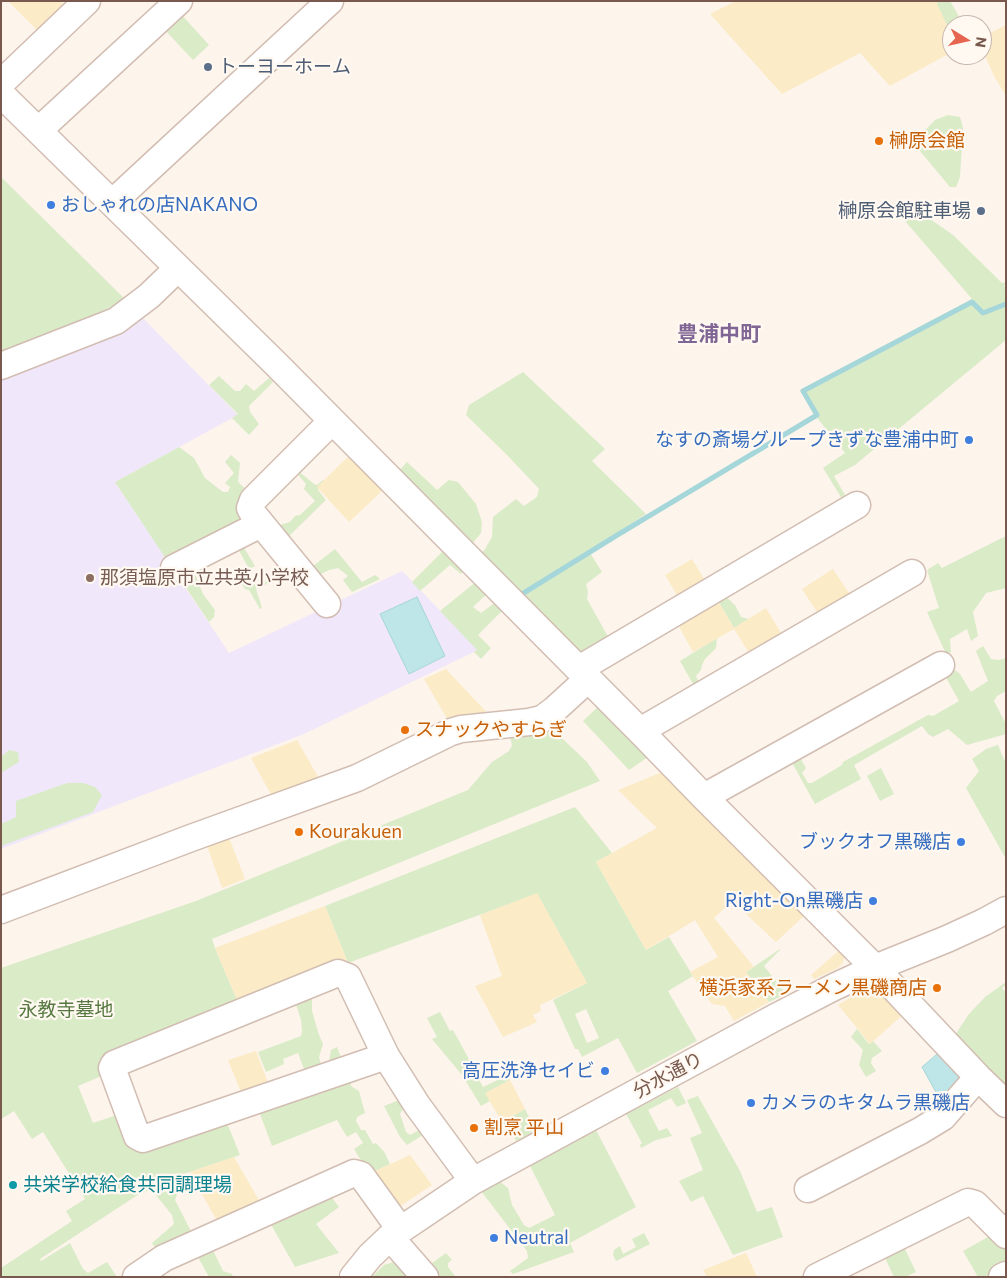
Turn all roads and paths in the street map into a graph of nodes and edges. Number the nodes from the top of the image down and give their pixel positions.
1 (87, 1) edge
2 (179, 1) edge
3 (330, 1) edge
4 (1, 83) edge
5 (1, 94) edge
6 (39, 130) junction
7 (112, 203) junction
8 (177, 269) junction
9 (1, 366) edge
10 (332, 421) junction
11 (857, 505) dead end
12 (262, 524) junction
13 (174, 568) dead end
14 (912, 572) dead end
15 (327, 604) dead end
16 (941, 665) dead end
17 (583, 674) junction
18 (640, 731) junction
19 (704, 797) junction
20 (1, 910) edge
21 (1006, 910) edge
22 (876, 968) junction
23 (386, 1056) junction
24 (978, 1077) junction
25 (1006, 1104) edge
26 (473, 1181) junction
27 (808, 1188) dead end
28 (395, 1233) junction
29 (1006, 1235) edge
30 (1006, 1275) edge
31 (136, 1277) edge
32 (353, 1277) edge
33 (425, 1277) edge
34 (817, 1277) edge
35 (1002, 1277) edge

1 - 4 street
2 - 6 street
3 - 7 street
5 - 6 street
6 - 7 street
7 - 8 street
8 - 9 street
8 - 10 street
10 - 12 street
10 - 17 street
11 - 17 street
12 - 13 street
12 - 15 street
14 - 18 street
16 - 19 street
17 - 18 street
17 - 20 street
18 - 19 street
19 - 22 street
21 - 22 street, 分水通り
22 - 24 street
22 - 26 street, 分水通り
23 - 23 street
23 - 26 street
24 - 25 street
24 - 27 street
26 - 28 street, 分水通り
28 - 31 street
28 - 32 street, 分水通り
28 - 33 street
29 - 34 street
30 - 35 street

